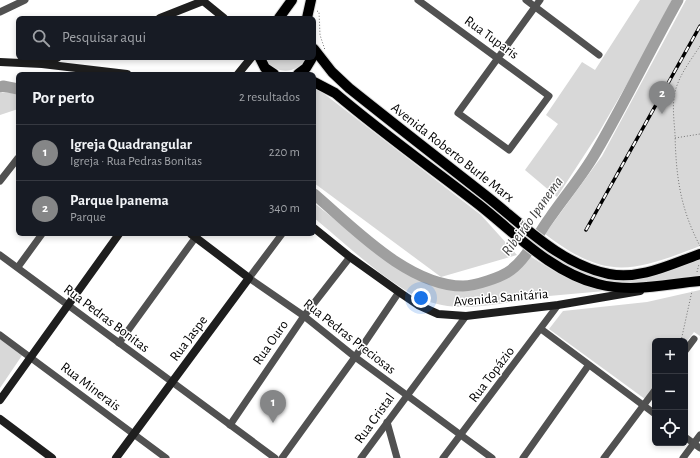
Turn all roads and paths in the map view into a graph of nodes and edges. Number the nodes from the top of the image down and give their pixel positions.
1 (25, 0) edge
2 (203, 0) edge
3 (292, 0) edge
4 (418, 0) edge
5 (526, 0) edge
6 (540, 0) edge
7 (310, 4) edge
8 (535, 7) junction
9 (0, 12) edge
10 (165, 16) edge
11 (222, 16) edge
12 (280, 16) edge
13 (308, 16) edge
14 (700, 46) edge
15 (316, 52) edge
16 (326, 52) dead end
17 (599, 55) dead end
18 (498, 58) junction
19 (52, 60) edge
20 (248, 60) edge
21 (261, 60) edge
22 (311, 60) edge
23 (0, 62) edge
24 (42, 64) junction
25 (110, 72) edge
26 (240, 72) edge
27 (271, 72) edge
28 (301, 72) edge
29 (316, 83) edge
30 (700, 134) edge
31 (675, 138) junction
32 (16, 161) edge
33 (0, 181) edge
34 (316, 230) edge
35 (41, 236) edge
36 (118, 236) edge
37 (194, 236) edge
38 (196, 236) edge
39 (280, 236) edge
40 (700, 246) edge
41 (700, 254) edge
42 (0, 255) edge
43 (350, 257) junction
44 (700, 259) edge
45 (18, 267) junction
46 (249, 278) junction
47 (697, 281) edge
48 (669, 286) junction
49 (399, 292) junction
50 (558, 304) junction
51 (68, 305) junction
52 (304, 316) junction
53 (466, 316) junction
54 (541, 329) junction
55 (0, 335) edge
56 (682, 338) edge
57 (694, 339) dead end
58 (119, 343) junction
59 (688, 347) edge
60 (32, 357) junction
61 (355, 358) junction
62 (588, 366) junction
63 (171, 383) junction
64 (652, 394) edge
65 (406, 396) junction
66 (0, 400) edge
67 (643, 406) junction
68 (652, 412) edge
69 (0, 419) edge
70 (387, 422) junction
71 (230, 425) junction
72 (133, 434) junction
73 (461, 434) junction
74 (700, 435) edge
75 (688, 439) edge
76 (694, 443) junction
77 (700, 448) edge
78 (52, 458) edge
79 (116, 458) edge
80 (166, 458) edge
81 (275, 458) edge
82 (282, 458) edge
83 (361, 458) edge
84 (397, 458) edge
85 (443, 458) edge
86 (492, 458) edge
87 (523, 458) edge
88 (604, 458) edge
89 (682, 458) edge

1 - 9 street
2 - 10 main road
2 - 11 main road
3 - 12 main road
4 - 18 street, Rua Tuparis
5 - 8 street
6 - 8 street
7 - 13 main road
7 - 16 path
8 - 17 street
8 - 18 street
14 - 31 path
15 - 41 main road, Avenida Roberto Burle Marx
18 - 18 street, Rua Tuparis
19 - 24 main road
20 - 26 main road
21 - 27 main road
22 - 28 main road
23 - 24 main road
24 - 25 main road
29 - 48 main road, Avenida Roberto Burle Marx
30 - 31 path
31 - 40 path
32 - 33 street
34 - 43 main road, Avenida Sanitária
35 - 45 street
36 - 51 main road
37 - 58 street
38 - 46 main road, Rua Pedras Preciosas
39 - 46 street, Rua Jaspe
42 - 45 street, Rua Pedras Bonitas
43 - 49 main road, Avenida Sanitária
43 - 52 street, Rua Ouro
44 - 47 path
45 - 51 street, Rua Pedras Bonitas
46 - 52 street, Rua Pedras Preciosas
46 - 63 main road, Rua Jaspe
47 - 48 main road, Avenida Roberto Burle Marx
47 - 56 path
48 - 50 main road, Avenida Sanitária
49 - 53 main road, Avenida Sanitária
49 - 61 street
50 - 53 main road, Avenida Sanitária
50 - 54 street, Rua Topázio
51 - 58 street, Rua Pedras Bonitas
51 - 60 main road
52 - 61 street, Rua Pedras Preciosas
52 - 71 street, Rua Ouro
53 - 65 street, Rua Cristal
54 - 62 street
54 - 73 street, Rua Topázio
55 - 60 street, Rua Minerais
57 - 59 street
58 - 63 street, Rua Pedras Bonitas
60 - 66 main road
60 - 72 street, Rua Minerais
61 - 65 street, Rua Pedras Preciosas
61 - 82 street
62 - 67 street
62 - 87 street
63 - 71 street, Rua Pedras Bonitas
63 - 72 main road, Rua Jaspe
64 - 67 street
65 - 70 street, Rua Cristal
65 - 73 street, Rua Pedras Preciosas
67 - 68 street
67 - 88 street
69 - 78 main road
70 - 83 street, Rua Cristal
70 - 84 street
71 - 81 street, Rua Pedras Bonitas
72 - 79 main road, Rua Jaspe
72 - 80 street, Rua Minerais
73 - 85 street, Rua Topázio
73 - 86 street, Rua Pedras Preciosas
74 - 76 street
75 - 76 street
76 - 77 street
76 - 89 street

